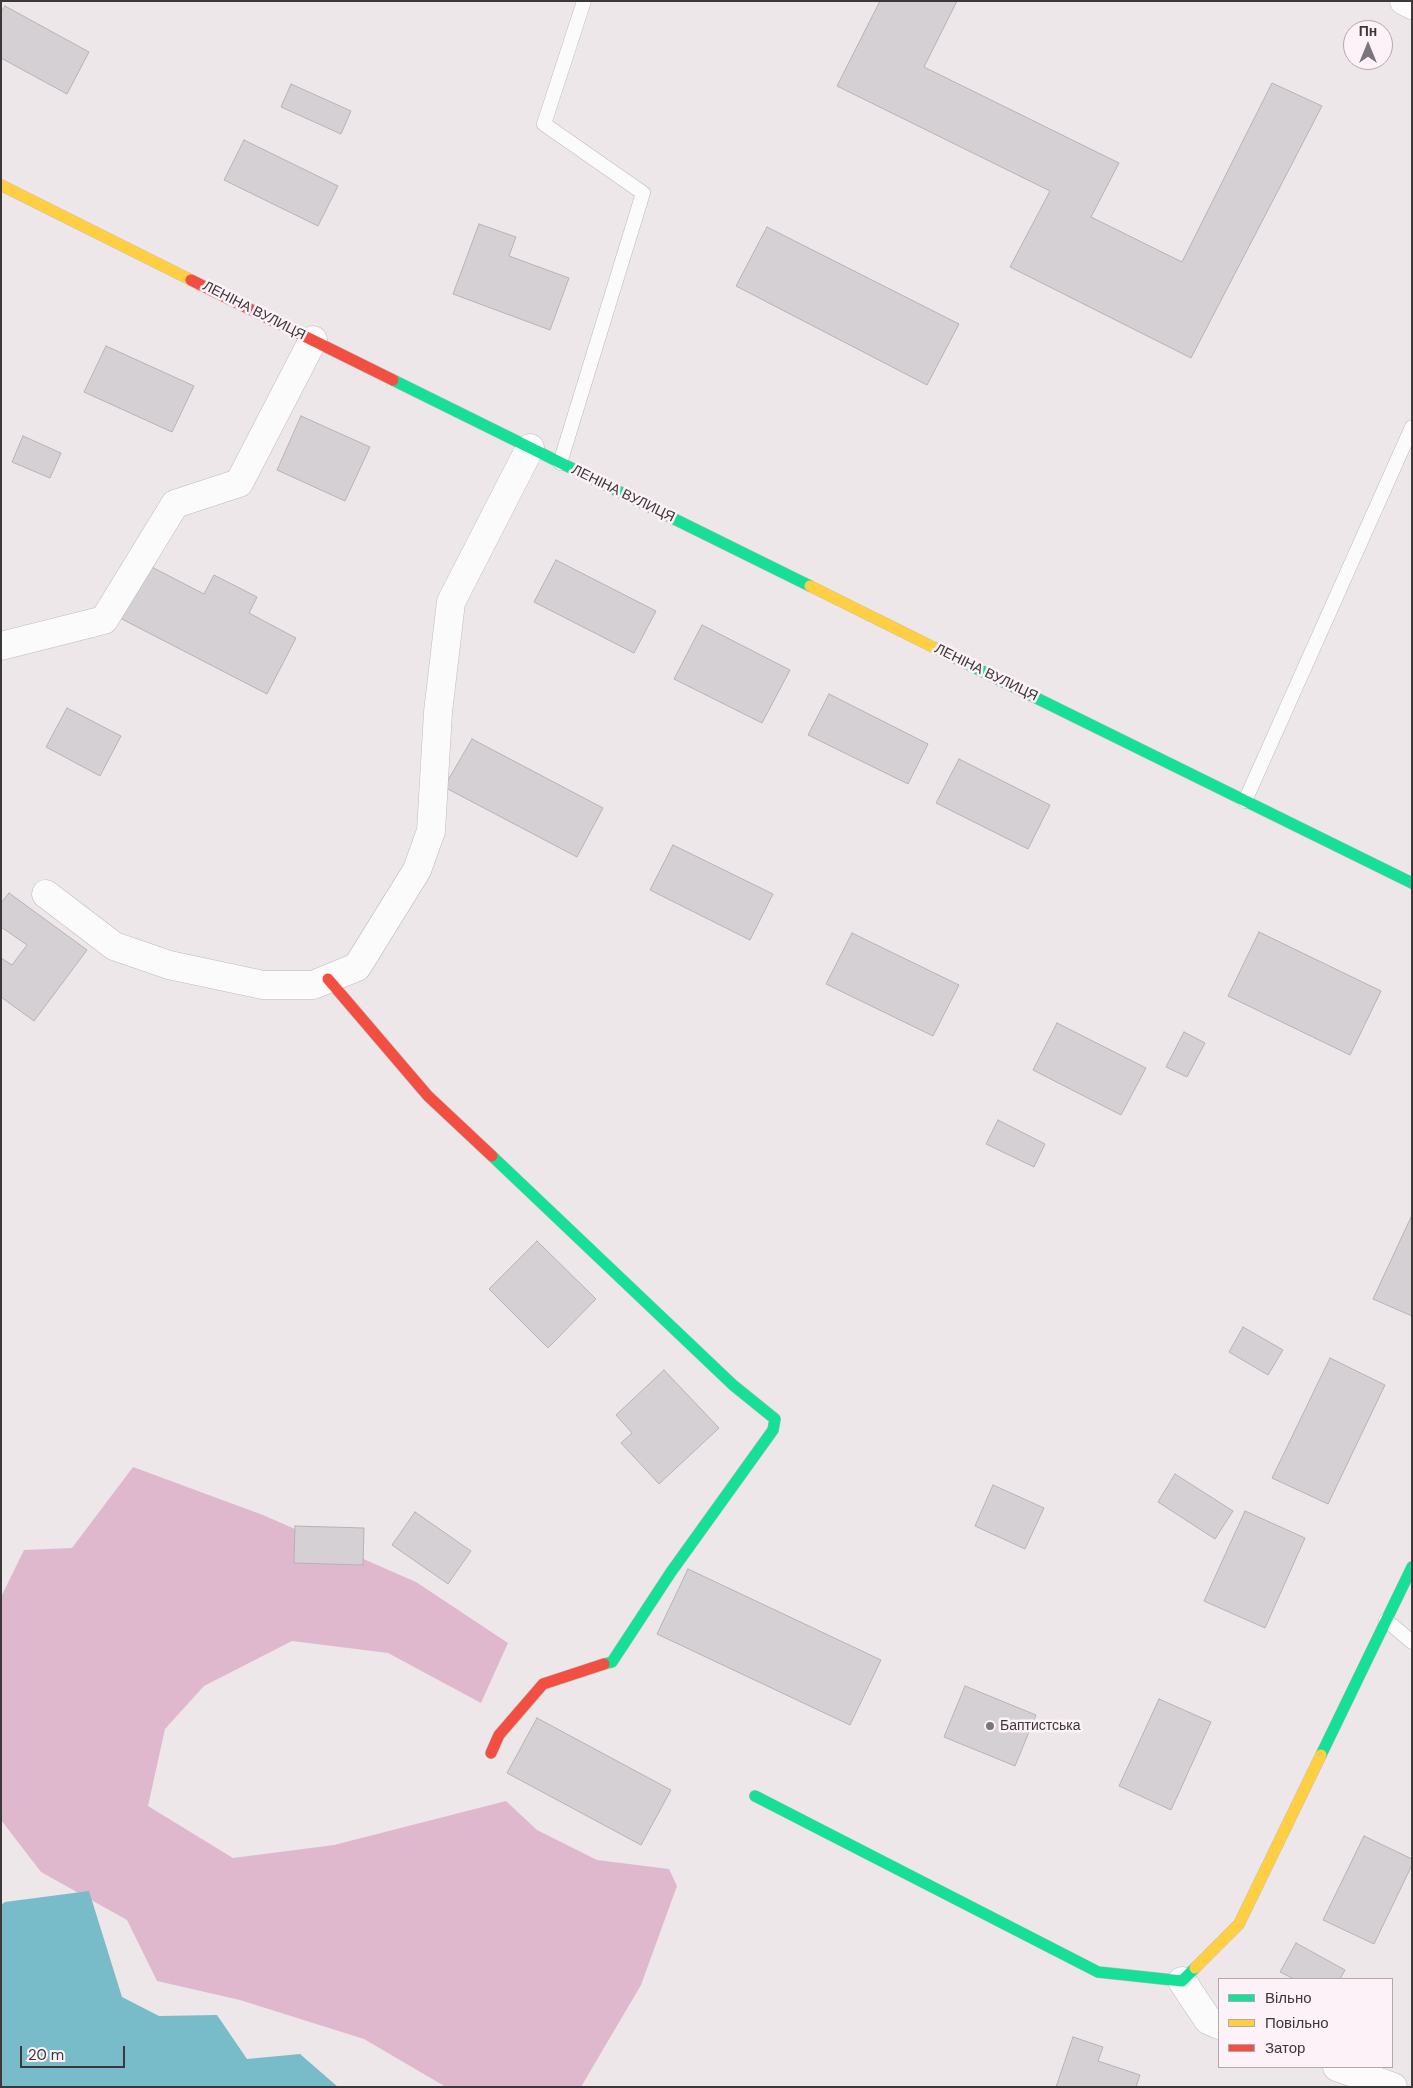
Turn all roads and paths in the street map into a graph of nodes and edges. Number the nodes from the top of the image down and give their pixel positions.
1 (584, 1) edge
2 (1404, 1) edge
3 (1412, 5) edge
4 (1, 185) edge
5 (313, 340) junction
6 (1412, 427) edge
7 (530, 448) junction
8 (560, 463) junction
9 (1, 646) edge
10 (1244, 801) junction
11 (1412, 883) edge
12 (46, 894) dead end
13 (328, 979) junction
14 (1412, 1567) edge
15 (1386, 1620) junction
16 (1412, 1642) edge
17 (492, 1753) dead end
18 (754, 1796) dead end
19 (1182, 1980) junction
20 (1218, 2024) edge
21 (1340, 2068) edge
22 (1392, 2087) edge

1 - 8 lane, ЛЕНІНА ВУЛИЦЯ
2 - 3 street
4 - 5 street, ЛЕНІНА ВУЛИЦЯ
5 - 7 street, ЛЕНІНА ВУЛИЦЯ
5 - 9 street
6 - 10 lane
7 - 8 street, ЛЕНІНА ВУЛИЦЯ
7 - 13 street
8 - 10 street, ЛЕНІНА ВУЛИЦЯ
10 - 11 street, ЛЕНІНА ВУЛИЦЯ
12 - 13 street
13 - 17 street
14 - 15 street
15 - 16 lane
15 - 19 street
18 - 19 street
19 - 20 street
21 - 22 street

